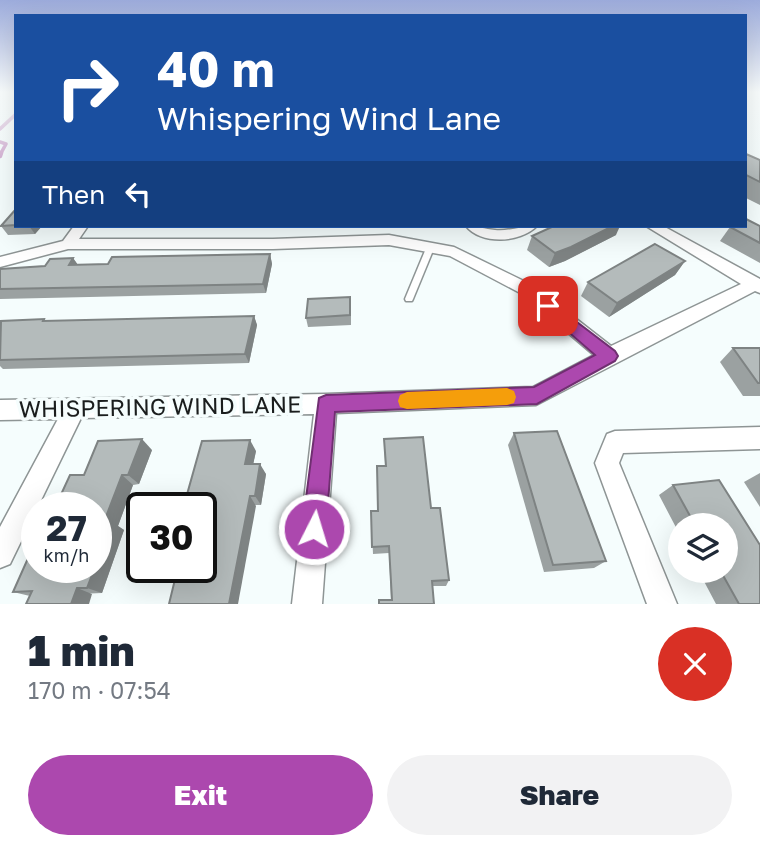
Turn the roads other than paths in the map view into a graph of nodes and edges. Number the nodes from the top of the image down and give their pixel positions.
1 (80, 228) edge
2 (277, 228) edge
3 (476, 228) edge
4 (525, 228) edge
5 (662, 228) edge
6 (68, 244) junction
7 (273, 244) junction
8 (430, 248) junction
9 (0, 262) edge
10 (757, 285) edge
11 (410, 299) dead end
12 (609, 356) junction
13 (326, 404) junction
14 (75, 409) junction
15 (0, 410) edge
16 (760, 438) edge
17 (0, 554) edge
18 (307, 604) edge
19 (662, 604) edge

1 - 6 street
2 - 7 street
3 - 4 street
5 - 10 street
6 - 7 street
6 - 9 street
7 - 8 street
8 - 11 lane
8 - 12 street
10 - 12 street, WHISPERING WIND LANE
12 - 13 street, WHISPERING WIND LANE
13 - 14 street, WHISPERING WIND LANE
13 - 18 street
14 - 15 street, WHISPERING WIND LANE
14 - 17 street
16 - 19 street

